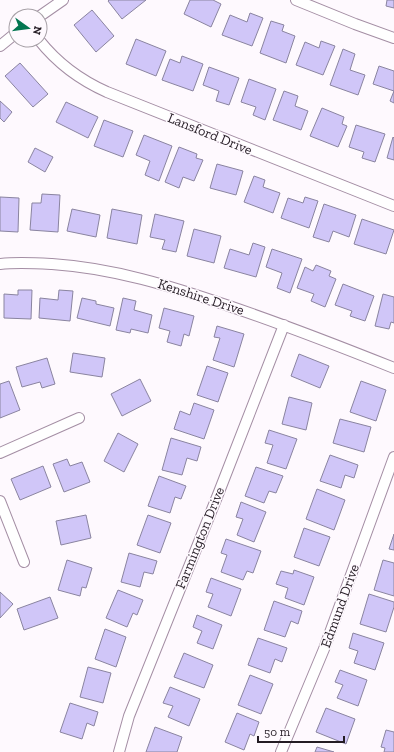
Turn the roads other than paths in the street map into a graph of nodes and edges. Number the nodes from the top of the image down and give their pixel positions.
1 (63, 0) edge
2 (296, 0) edge
3 (48, 10) edge
4 (394, 38) edge
5 (46, 48) edge
6 (394, 206) edge
7 (0, 264) edge
8 (284, 325) junction
9 (394, 368) edge
10 (78, 418) dead end
11 (0, 453) edge
12 (394, 457) edge
13 (0, 501) edge
14 (24, 562) dead end
15 (119, 752) edge
16 (281, 752) edge

1 - 3 street
2 - 4 street
5 - 6 street, Lansford Drive
7 - 8 street, Kenshire Drive
8 - 9 street, Kenshire Drive
8 - 15 street, Farmington Drive
10 - 11 street
12 - 16 street, Edmund Drive
13 - 14 street

